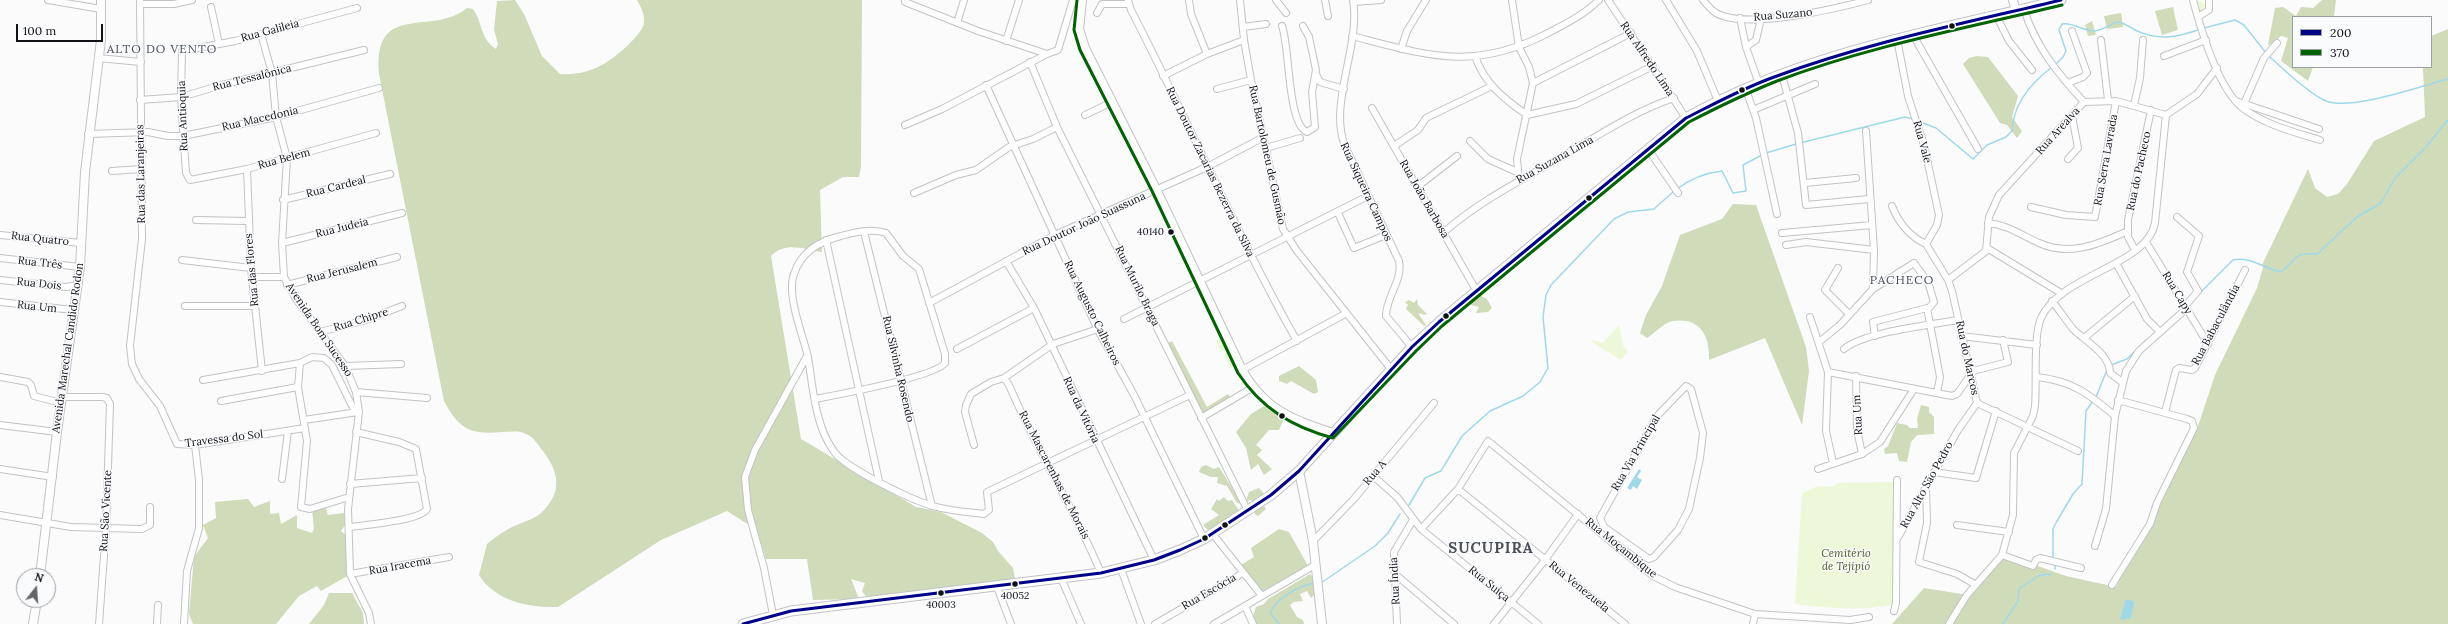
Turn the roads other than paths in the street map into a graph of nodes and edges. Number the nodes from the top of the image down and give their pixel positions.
1 (48, 0) edge
2 (192, 0) edge
3 (964, 0) edge
4 (1019, 0) edge
5 (1073, 0) edge
6 (1082, 0) edge
7 (1189, 0) edge
8 (1240, 0) edge
9 (1276, 0) edge
10 (1326, 0) edge
11 (1381, 0) edge
12 (1426, 0) edge
13 (1512, 0) edge
14 (1598, 0) edge
15 (1608, 0) edge
16 (1666, 0) edge
17 (1703, 0) edge
18 (1868, 0) edge
19 (2013, 0) edge
20 (2061, 0) edge
21 (2193, 0) edge
22 (2209, 0) edge
23 (905, 1) edge
24 (1354, 1) edge
25 (140, 2) edge
26 (1129, 2) edge
27 (101, 4) edge
28 (211, 7) dead end
29 (357, 8) dead end
30 (2020, 10) junction
31 (1097, 13) dead end
32 (1286, 13) dead end
33 (1996, 15) junction
34 (1328, 16) dead end
35 (1740, 18) junction
36 (1761, 18) junction
37 (2198, 19) junction
38 (957, 23) junction
39 (1266, 24) dead end
40 (1282, 26) dead end
41 (1303, 26) dead end
42 (1243, 27) junction
43 (2072, 31) dead end
44 (261, 34) junction
45 (1631, 34) junction
46 (1913, 35) junction
47 (1352, 36) junction
48 (1897, 39) junction
49 (1244, 40) junction
50 (2100, 40) dead end
51 (2143, 40) dead end
52 (2206, 40) junction
53 (1006, 41) junction
54 (2277, 43) dead end
55 (219, 44) junction
56 (1746, 47) junction
57 (1519, 48) junction
58 (1401, 49) junction
59 (364, 50) dead end
60 (182, 51) joint
61 (1046, 54) junction
62 (1207, 54) junction
63 (1476, 56) junction
64 (2164, 56) dead end
65 (98, 58) junction
66 (141, 62) junction
67 (1030, 62) junction
68 (1653, 66) junction
69 (2217, 68) junction
70 (1316, 70) junction
71 (2032, 70) dead end
72 (272, 73) junction
73 (1782, 75) junction
74 (1163, 76) junction
75 (1251, 80) junction
76 (1533, 83) junction
77 (2068, 83) junction
78 (1759, 84) junction
79 (1816, 84) dead end
80 (986, 85) junction
81 (1492, 86) junction
82 (379, 88) dead end
83 (1217, 89) dead end
84 (1344, 89) junction
85 (1746, 90) junction
86 (1788, 96) junction
87 (181, 97) junction
88 (1674, 98) junction
89 (140, 100) junction
90 (2108, 100) junction
91 (1718, 101) junction
92 (2116, 101) junction
93 (1112, 102) junction
94 (2084, 102) junction
95 (2134, 105) junction
96 (2243, 105) junction
97 (1372, 108) dead end
98 (1753, 110) junction
99 (2151, 110) junction
100 (1527, 114) junction
101 (1085, 115) dead end
102 (2166, 115) junction
103 (2072, 116) junction
104 (276, 117) junction
105 (1686, 118) junction
106 (905, 125) dead end
107 (1058, 126) junction
108 (2319, 129) dead end
109 (1866, 131) dead end
110 (140, 132) junction
111 (376, 133) dead end
112 (88, 134) junction
113 (183, 136) junction
114 (1262, 138) junction
115 (1300, 138) dead end
116 (2320, 140) dead end
117 (1470, 142) dead end
118 (1012, 145) junction
119 (1394, 146) junction
120 (1266, 148) junction
121 (1648, 149) junction
122 (1978, 149) dead end
123 (1456, 156) dead end
124 (287, 158) junction
125 (2068, 159) dead end
126 (1209, 166) junction
127 (141, 169) junction
128 (247, 169) junction
129 (112, 170) dead end
130 (1517, 172) junction
131 (390, 174) dead end
132 (1856, 178) dead end
133 (190, 180) joint
134 (1519, 180) junction
135 (1805, 182) junction
136 (1417, 187) junction
137 (1156, 189) junction
138 (914, 193) dead end
139 (1678, 193) dead end
140 (1368, 196) junction
141 (1869, 199) junction
142 (283, 200) junction
143 (1892, 206) dead end
144 (2031, 207) dead end
145 (402, 213) dead end
146 (1338, 213) junction
147 (1777, 214) dead end
148 (1102, 215) junction
149 (2177, 217) dead end
150 (196, 220) dead end
151 (248, 221) junction
152 (1988, 223) junction
153 (1872, 225) junction
154 (2128, 231) junction
155 (864, 232) junction
156 (1443, 233) junction
157 (1782, 233) dead end
158 (0, 234) edge
159 (1055, 235) junction
160 (1386, 235) junction
161 (1287, 238) junction
162 (826, 240) junction
163 (2146, 242) junction
164 (81, 243) junction
165 (282, 243) junction
166 (1926, 243) junction
167 (1786, 245) dead end
168 (1988, 248) junction
169 (1874, 250) junction
170 (2135, 250) junction
171 (1250, 256) junction
172 (397, 257) dead end
173 (0, 258) edge
174 (182, 260) dead end
175 (1006, 261) junction
176 (2116, 263) junction
177 (80, 267) junction
178 (251, 268) junction
179 (1838, 268) dead end
180 (2245, 270) dead end
181 (252, 277) junction
182 (284, 277) junction
183 (0, 280) edge
184 (1201, 280) junction
185 (1948, 280) junction
186 (287, 285) junction
187 (78, 286) junction
188 (1873, 289) junction
189 (1476, 290) junction
190 (2061, 293) junction
191 (2135, 296) junction
192 (2052, 301) junction
193 (0, 302) edge
194 (929, 303) junction
195 (186, 306) dead end
196 (255, 306) junction
197 (402, 306) dead end
198 (1146, 307) junction
199 (2185, 307) junction
200 (1034, 308) junction
201 (1927, 308) junction
202 (73, 310) junction
203 (1346, 314) junction
204 (1849, 314) junction
205 (1810, 316) dead end
206 (1124, 319) dead end
207 (1958, 320) junction
208 (1931, 324) junction
209 (1098, 329) junction
210 (2157, 329) dead end
211 (320, 332) junction
212 (1875, 336) junction
213 (1961, 336) junction
214 (2084, 338) junction
215 (2003, 340) junction
216 (1297, 341) junction
217 (1819, 342) junction
218 (2208, 344) junction
219 (1051, 345) junction
220 (2037, 345) junction
221 (1412, 346) junction
222 (957, 349) dead end
223 (1844, 349) dead end
224 (807, 356) junction
225 (300, 363) junction
226 (401, 364) dead end
227 (345, 366) junction
228 (1391, 369) junction
229 (262, 370) junction
230 (1242, 370) junction
231 (1828, 372) junction
232 (1969, 374) junction
233 (1856, 376) junction
234 (0, 377) edge
235 (2037, 377) junction
236 (1004, 378) junction
237 (203, 380) dead end
238 (900, 380) junction
239 (2122, 382) junction
240 (298, 387) junction
241 (1252, 388) junction
242 (1914, 389) junction
243 (858, 390) junction
244 (356, 392) junction
245 (1938, 393) junction
246 (150, 394) joint
247 (1190, 395) junction
248 (427, 398) dead end
249 (815, 399) junction
250 (62, 400) junction
251 (2118, 400) junction
252 (221, 401) dead end
253 (1434, 402) dead end
254 (1977, 402) junction
255 (1996, 411) junction
256 (357, 412) junction
257 (2165, 412) junction
258 (2115, 416) junction
259 (1144, 417) junction
260 (1202, 418) junction
261 (304, 420) junction
262 (0, 425) edge
263 (2028, 426) junction
264 (305, 428) junction
265 (288, 430) junction
266 (1958, 430) joint
267 (57, 432) junction
268 (356, 432) junction
269 (1333, 433) junction
270 (1095, 440) junction
271 (1706, 443) joint
272 (195, 445) junction
273 (974, 445) dead end
274 (2078, 451) dead end
275 (1862, 454) junction
276 (1048, 463) junction
277 (1833, 463) junction
278 (1818, 468) dead end
279 (0, 469) edge
280 (1299, 471) junction
281 (1934, 472) junction
282 (1373, 476) junction
283 (52, 477) junction
284 (422, 478) junction
285 (282, 479) dead end
286 (1897, 480) dead end
287 (879, 481) junction
288 (350, 484) junction
289 (1926, 487) junction
290 (1458, 490) junction
291 (349, 497) junction
292 (932, 506) junction
293 (150, 507) dead end
294 (1247, 509) junction
295 (1578, 514) junction
296 (0, 515) edge
297 (1413, 520) junction
298 (48, 524) junction
299 (1957, 525) dead end
300 (349, 527) junction
301 (106, 528) junction
302 (1422, 529) junction
303 (2009, 532) junction
304 (1212, 533) junction
305 (1204, 539) junction
306 (1897, 539) junction
307 (1312, 541) junction
308 (2095, 546) dead end
309 (2002, 555) junction
310 (449, 557) dead end
311 (1154, 560) junction
312 (1545, 560) junction
313 (1315, 565) junction
314 (41, 568) edge
315 (2081, 568) dead end
316 (1121, 569) junction
317 (1101, 573) junction
318 (1243, 573) junction
319 (350, 574) junction
320 (1395, 574) junction
321 (1061, 578) junction
322 (1976, 585) junction
323 (2112, 585) dead end
324 (997, 587) junction
325 (1262, 596) junction
326 (1511, 602) junction
327 (158, 605) dead end
328 (1246, 606) junction
329 (36, 608) edge
330 (1894, 611) dead end
331 (1755, 614) junction
332 (773, 615) junction
333 (1869, 617) dead end
334 (33, 624) edge
335 (99, 624) edge
336 (157, 624) edge
337 (184, 624) edge
338 (371, 624) edge
339 (743, 624) edge
340 (1012, 624) edge
341 (1081, 624) edge
342 (1141, 624) edge
343 (1155, 624) edge
344 (1214, 624) edge
345 (1253, 624) edge
346 (1322, 624) edge
347 (1397, 624) edge
348 (1454, 624) edge
349 (1494, 624) edge
350 (1538, 624) edge
351 (1625, 624) edge
352 (1753, 624) edge
353 (1950, 624) edge

1 - 27 street
2 - 25 street
3 - 38 street
4 - 53 street
5 - 61 street
6 - 93 main road
7 - 62 street
8 - 42 street, Rua Bartolomeu de Gusmão
9 - 32 street
10 - 34 street
11 - 24 street
12 - 58 street
13 - 57 street
14 - 57 street
15 - 45 street, Rua Alfredo Lima
16 - 91 street
17 - 35 street, Rua Suzano
18 - 36 street, Rua Suzano
19 - 30 main road
20 - 30 main road
21 - 37 street
22 - 37 street
23 - 38 street
24 - 47 street, Rua Siqueira Campos
25 - 66 street, Rua das Laranjeiras
26 - 31 street
26 - 74 street, Rua Doutor Zacarias Bezerra da Silva
27 - 65 main road, Avenida Marechal Candido Rodon
28 - 55 street
29 - 44 street, Rua Galileia
30 - 33 main road
30 - 77 street
33 - 46 main road
33 - 71 street
35 - 36 street, Rua Suzano
35 - 56 street
36 - 56 street
37 - 52 street
38 - 53 street
39 - 42 street
40 - 70 street
41 - 70 street
42 - 49 street, Rua Bartolomeu de Gusmão
43 - 77 street
44 - 55 street, Rua Galileia
44 - 72 street, Avenida Bom Sucesso
45 - 68 street, Rua Alfredo Lima
45 - 76 street
46 - 48 main road
46 - 122 street
47 - 58 street
47 - 84 street, Rua Siqueira Campos
48 - 73 main road
48 - 166 street, Rua Vale
49 - 62 street
49 - 75 street, Rua Bartolomeu de Gusmão
50 - 90 street
51 - 95 street
52 - 64 street
52 - 69 street
53 - 61 street
54 - 96 street
55 - 60 street, Rua Galileia
56 - 78 street
57 - 63 street
57 - 76 street
58 - 63 street
59 - 72 street, Rua Tessalônica
60 - 87 street, Rua Antioquia
61 - 67 street
62 - 74 street
63 - 81 street
65 - 66 street
65 - 112 main road, Avenida Marechal Candido Rodon
66 - 89 street, Rua das Laranjeiras
67 - 80 street
67 - 107 street, Rua Murilo Braga
68 - 88 street, Rua Alfredo Lima
68 - 100 street
69 - 96 street
69 - 102 street
70 - 84 street
72 - 87 street, Rua Tessalônica
72 - 104 street, Avenida Bom Sucesso
73 - 78 main road
73 - 86 street
74 - 126 street, Rua Doutor Zacarias Bezerra da Silva
75 - 83 street
75 - 114 street, Rua Bartolomeu de Gusmão
76 - 100 street
77 - 94 street
78 - 85 main road
79 - 86 street
80 - 106 street
80 - 118 street, Rua Augusto Calheiros
81 - 100 street
81 - 119 street
82 - 104 street, Rua Macedonia
84 - 140 street, Rua Siqueira Campos
85 - 91 main road
85 - 98 street
86 - 98 street
86 - 135 street
87 - 89 street, Rua Tessalônica
87 - 113 street, Rua Antioquia
88 - 105 street, Rua Alfredo Lima
88 - 134 street, Rua Suzana Lima
89 - 110 street, Rua das Laranjeiras
90 - 92 street, Rua Arealva
90 - 94 street, Rua Arealva
91 - 105 main road
92 - 95 street, Rua Arealva
92 - 144 street, Rua Serra Lavrada
93 - 101 street
93 - 137 main road
94 - 103 street, Rua Arealva
95 - 99 street, Rua Arealva
96 - 108 street
96 - 116 street
97 - 119 street, Rua João Barbosa
98 - 147 street
99 - 102 street, Rua Arealva
99 - 154 street, Rua do Pacheco
100 - 130 street
102 - 163 street
103 - 125 street
103 - 152 street, Rua Arealva
104 - 113 street, Rua Macedonia
104 - 124 street, Avenida Bom Sucesso
105 - 121 main road
107 - 118 street
107 - 148 street, Rua Murilo Braga
109 - 141 street
110 - 112 street, Rua Macedonia
110 - 113 street, Rua Macedonia
110 - 127 street, Rua das Laranjeiras
111 - 124 street, Rua Belem
112 - 164 main road, Avenida Marechal Candido Rodon
113 - 133 street, Rua Antioquia
114 - 120 street, Rua Bartolomeu de Gusmão
114 - 126 street, Rua Doutor João Suassuna
115 - 120 street
117 - 130 street, Rua Suzana Lima
118 - 138 street
118 - 159 street, Rua Augusto Calheiros
119 - 136 street, Rua João Barbosa
120 - 161 street, Rua Bartolomeu de Gusmão
121 - 139 street
121 - 189 main road
123 - 136 street
124 - 128 street, Rua Belem
124 - 142 street, Avenida Bom Sucesso
126 - 137 street, Rua Doutor João Suassuna
126 - 171 street, Rua Doutor Zacarias Bezerra da Silva
127 - 129 street
127 - 246 street, Rua das Laranjeiras
128 - 133 street, Rua Belem
128 - 151 street, Rua das Flores
130 - 134 street
131 - 142 street, Rua Cardeal
132 - 135 street
134 - 156 street, Rua Suzana Lima
135 - 141 street
136 - 156 street, Rua João Barbosa
137 - 148 street, Rua Doutor João Suassuna
137 - 184 main road
140 - 146 street
140 - 160 street, Rua Siqueira Campos
141 - 153 street
142 - 165 street, Avenida Bom Sucesso
143 - 166 street
145 - 165 street, Rua Judeia
146 - 160 street
146 - 161 street
148 - 159 street, Rua Doutor João Suassuna
148 - 198 street, Rua Murilo Braga
149 - 199 street
150 - 151 street
151 - 178 street, Rua das Flores
152 - 154 street
152 - 168 street, Rua Arealva
153 - 157 street
153 - 169 street
154 - 170 street
155 - 162 street
155 - 194 street
155 - 238 street, Rua Silvinha Rosendo
156 - 189 street, Rua João Barbosa
158 - 164 street, Rua Quatro
159 - 175 street, Rua Doutor João Suassuna
159 - 209 street, Rua Augusto Calheiros
160 - 221 street, Rua Siqueira Campos
161 - 171 street
161 - 203 street, Rua Bartolomeu de Gusmão
162 - 224 street
162 - 243 street
163 - 170 street
163 - 199 street, Rua Capy
164 - 177 main road, Avenida Marechal Candido Rodon
165 - 182 street, Avenida Bom Sucesso
166 - 185 street
167 - 169 street
168 - 185 street
168 - 190 street
169 - 188 street
170 - 176 street
171 - 184 street
171 - 216 street, Rua Doutor Zacarias Bezerra da Silva
172 - 186 street, Rua Jerusalem
173 - 177 street, Rua Três
174 - 178 street
175 - 194 street, Rua Doutor João Suassuna
175 - 200 street, Rua da Vitória
176 - 190 street
176 - 191 street
177 - 187 main road, Avenida Marechal Candido Rodon
178 - 181 street, Rua das Flores
179 - 204 street
180 - 218 street, Rua Babaculândia
181 - 182 street
181 - 196 street, Rua das Flores
182 - 186 street, Avenida Bom Sucesso
183 - 187 street, Rua Dois
184 - 198 street
184 - 230 main road
185 - 207 street, Rua do Marcos
186 - 211 street, Avenida Bom Sucesso
187 - 202 main road, Avenida Marechal Candido Rodon
188 - 201 street
188 - 204 street
189 - 221 main road
190 - 192 street
191 - 210 street
191 - 214 street
192 - 214 street
192 - 220 street
193 - 202 street, Rua Um
194 - 238 street
195 - 196 street
196 - 229 street, Rua das Flores
197 - 211 street, Rua Chipre
198 - 206 street
198 - 247 street, Rua Murilo Braga
199 - 218 street, Rua Capy
199 - 239 street
200 - 219 street, Rua da Vitória
200 - 222 street
201 - 208 street
201 - 212 street
202 - 250 main road, Avenida Marechal Candido Rodon
203 - 216 street
203 - 228 street, Rua Bartolomeu de Gusmão
204 - 217 street
205 - 217 street
207 - 208 street
207 - 213 street, Rua do Marcos
208 - 212 street
208 - 245 street
209 - 219 street
209 - 259 street, Rua Augusto Calheiros
211 - 227 street, Avenida Bom Sucesso
212 - 223 street
213 - 215 street
213 - 232 street, Rua do Marcos
214 - 239 street
215 - 220 street
215 - 232 street
216 - 230 street
217 - 231 street
218 - 257 street, Rua Babaculândia
219 - 236 street
219 - 270 street, Rua da Vitória
220 - 235 street
221 - 228 main road
224 - 249 street
224 - 332 street
225 - 229 street
225 - 240 street
225 - 256 street
226 - 227 street
227 - 244 street, Avenida Bom Sucesso
228 - 269 main road
229 - 237 street
230 - 241 main road
231 - 233 street
231 - 277 street
232 - 245 street
232 - 254 street, Rua do Marcos
233 - 242 street
233 - 275 street, Rua Um
234 - 250 street
235 - 258 street
235 - 263 street
236 - 273 street
236 - 276 street, Rua Mascarenhas de Morais
238 - 243 street
238 - 292 street, Rua Silvinha Rosendo
239 - 251 street
240 - 252 street
240 - 261 street
241 - 260 street
241 - 269 main road
242 - 245 street
242 - 275 street
243 - 249 street
243 - 287 street
244 - 248 street
244 - 256 street, Avenida Bom Sucesso
246 - 272 street, Travessa do Sol
247 - 259 street
247 - 260 street, Rua Murilo Braga
249 - 287 street
250 - 267 main road, Avenida Marechal Candido Rodon
250 - 301 street, Rua São Vicente
251 - 257 street
251 - 258 street
253 - 282 street, Rua A
254 - 255 street
254 - 266 street, Rua do Marcos
255 - 263 street
255 - 281 street
256 - 261 street
256 - 268 street, Avenida Bom Sucesso
257 - 323 street
258 - 308 street
259 - 270 street
259 - 305 street, Rua Augusto Calheiros
260 - 294 street, Rua Murilo Braga
261 - 264 street
262 - 267 street
263 - 274 street
263 - 303 street
264 - 265 street, Travessa do Sol
264 - 291 street
265 - 272 street, Travessa do Sol
265 - 285 street
266 - 281 street, Rua Alto São Pedro
267 - 283 main road, Avenida Marechal Candido Rodon
268 - 284 street
268 - 288 street, Avenida Bom Sucesso
269 - 280 main road
270 - 276 street
270 - 311 street, Rua da Vitória
271 - 271 street, Rua Via Principal
272 - 337 street
275 - 277 street
276 - 292 street
276 - 317 street, Rua Mascarenhas de Morais
277 - 278 street
279 - 283 street
280 - 294 main road
280 - 307 main road
281 - 289 street, Rua Alto São Pedro
282 - 297 street, Rua Suíça
282 - 307 street, Rua A
283 - 298 main road, Avenida Marechal Candido Rodon
284 - 288 street
284 - 300 street
286 - 306 street
287 - 292 street
288 - 291 street, Avenida Bom Sucesso
289 - 306 street, Rua Alto São Pedro
289 - 322 street
290 - 295 street, Rua Moçambique
290 - 302 street
290 - 312 street, Rua Venezuela
291 - 300 street, Avenida Bom Sucesso
293 - 301 street
294 - 304 main road
295 - 312 street
295 - 331 street, Rua Moçambique
296 - 298 street
297 - 302 street, Rua Suíça
297 - 320 street, Rua Índia
298 - 301 street
298 - 314 main road, Avenida Marechal Candido Rodon
299 - 303 street
300 - 319 street, Avenida Bom Sucesso
301 - 335 street, Rua São Vicente
302 - 326 street, Rua Suíça
303 - 309 street
304 - 305 main road
304 - 318 street
305 - 311 main road
306 - 330 street
307 - 313 main road
309 - 315 street
309 - 322 street
310 - 319 street, Rua Iracema
311 - 316 main road
312 - 326 street
312 - 351 street, Rua Venezuela
313 - 325 street
313 - 346 main road
316 - 317 main road
316 - 342 street
317 - 321 main road
318 - 325 street
318 - 343 street, Rua Escócia
319 - 338 street, Avenida Bom Sucesso
320 - 347 street, Rua Índia
320 - 348 street
321 - 324 main road
321 - 341 street
322 - 353 street
324 - 332 main road
324 - 340 street
325 - 328 street
326 - 349 street
326 - 350 street, Rua Suíça
327 - 336 street
328 - 344 street
328 - 345 street
329 - 334 main road
331 - 333 street, Rua Moçambique
331 - 352 street
332 - 339 main road

